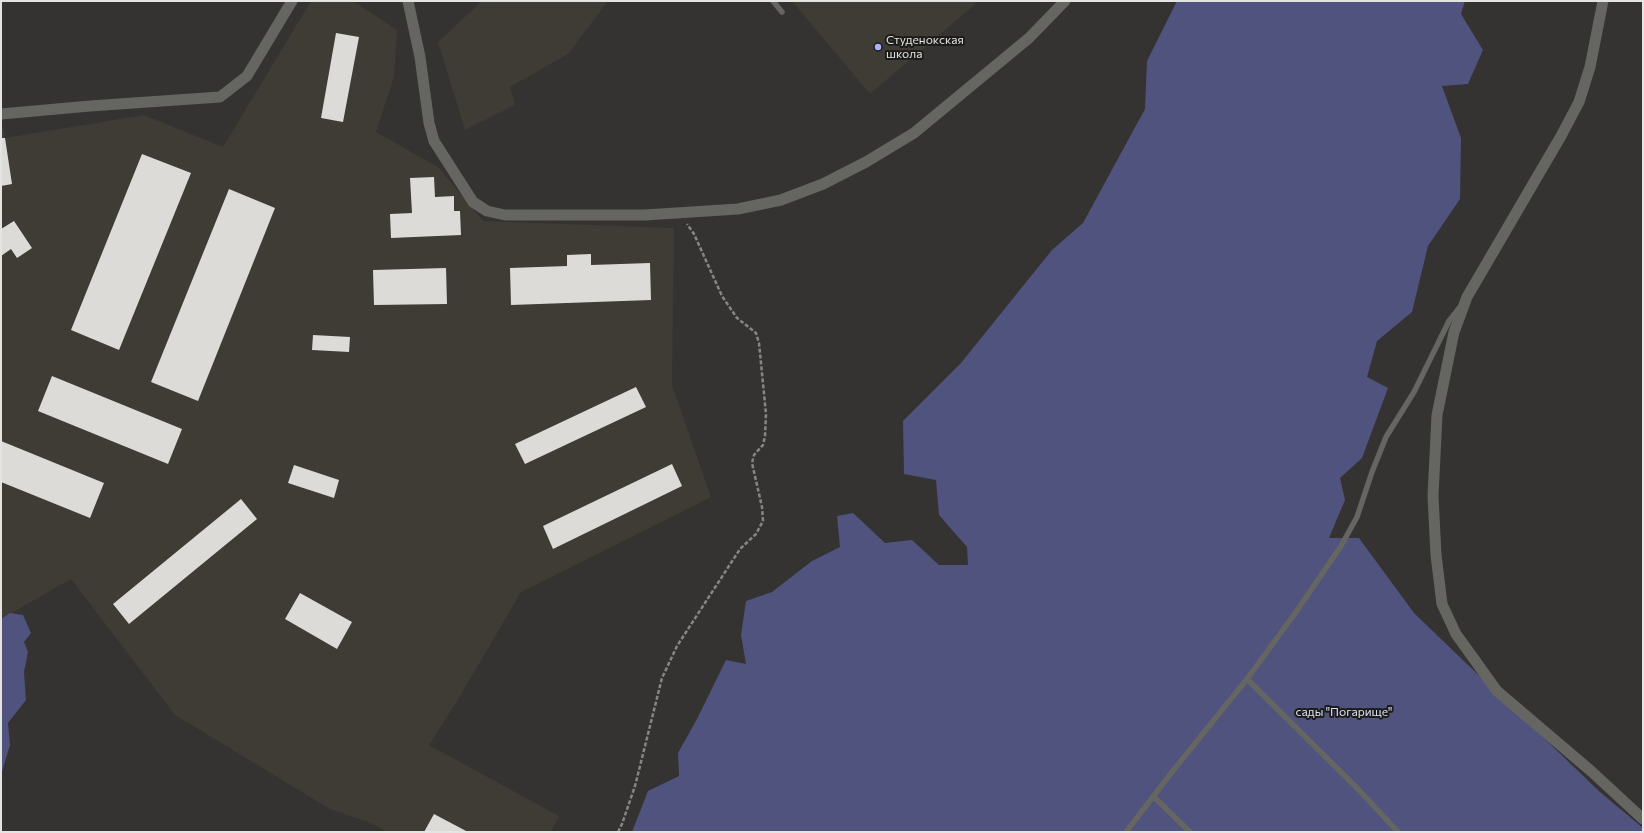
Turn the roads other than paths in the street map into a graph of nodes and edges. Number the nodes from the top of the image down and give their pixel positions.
1 (292, 1) edge
2 (408, 1) edge
3 (772, 1) edge
4 (1065, 1) edge
5 (1603, 1) edge
6 (782, 12) dead end
7 (1, 114) edge
8 (1467, 297) junction
9 (1247, 679) junction
10 (1154, 797) junction
11 (1643, 819) edge
12 (1126, 832) edge
13 (1190, 832) edge
14 (1398, 832) edge

1 - 7 street
2 - 4 street
3 - 6 lane
5 - 8 street
8 - 9 lane
8 - 11 street
9 - 10 lane
9 - 14 lane
10 - 12 lane
10 - 13 lane

